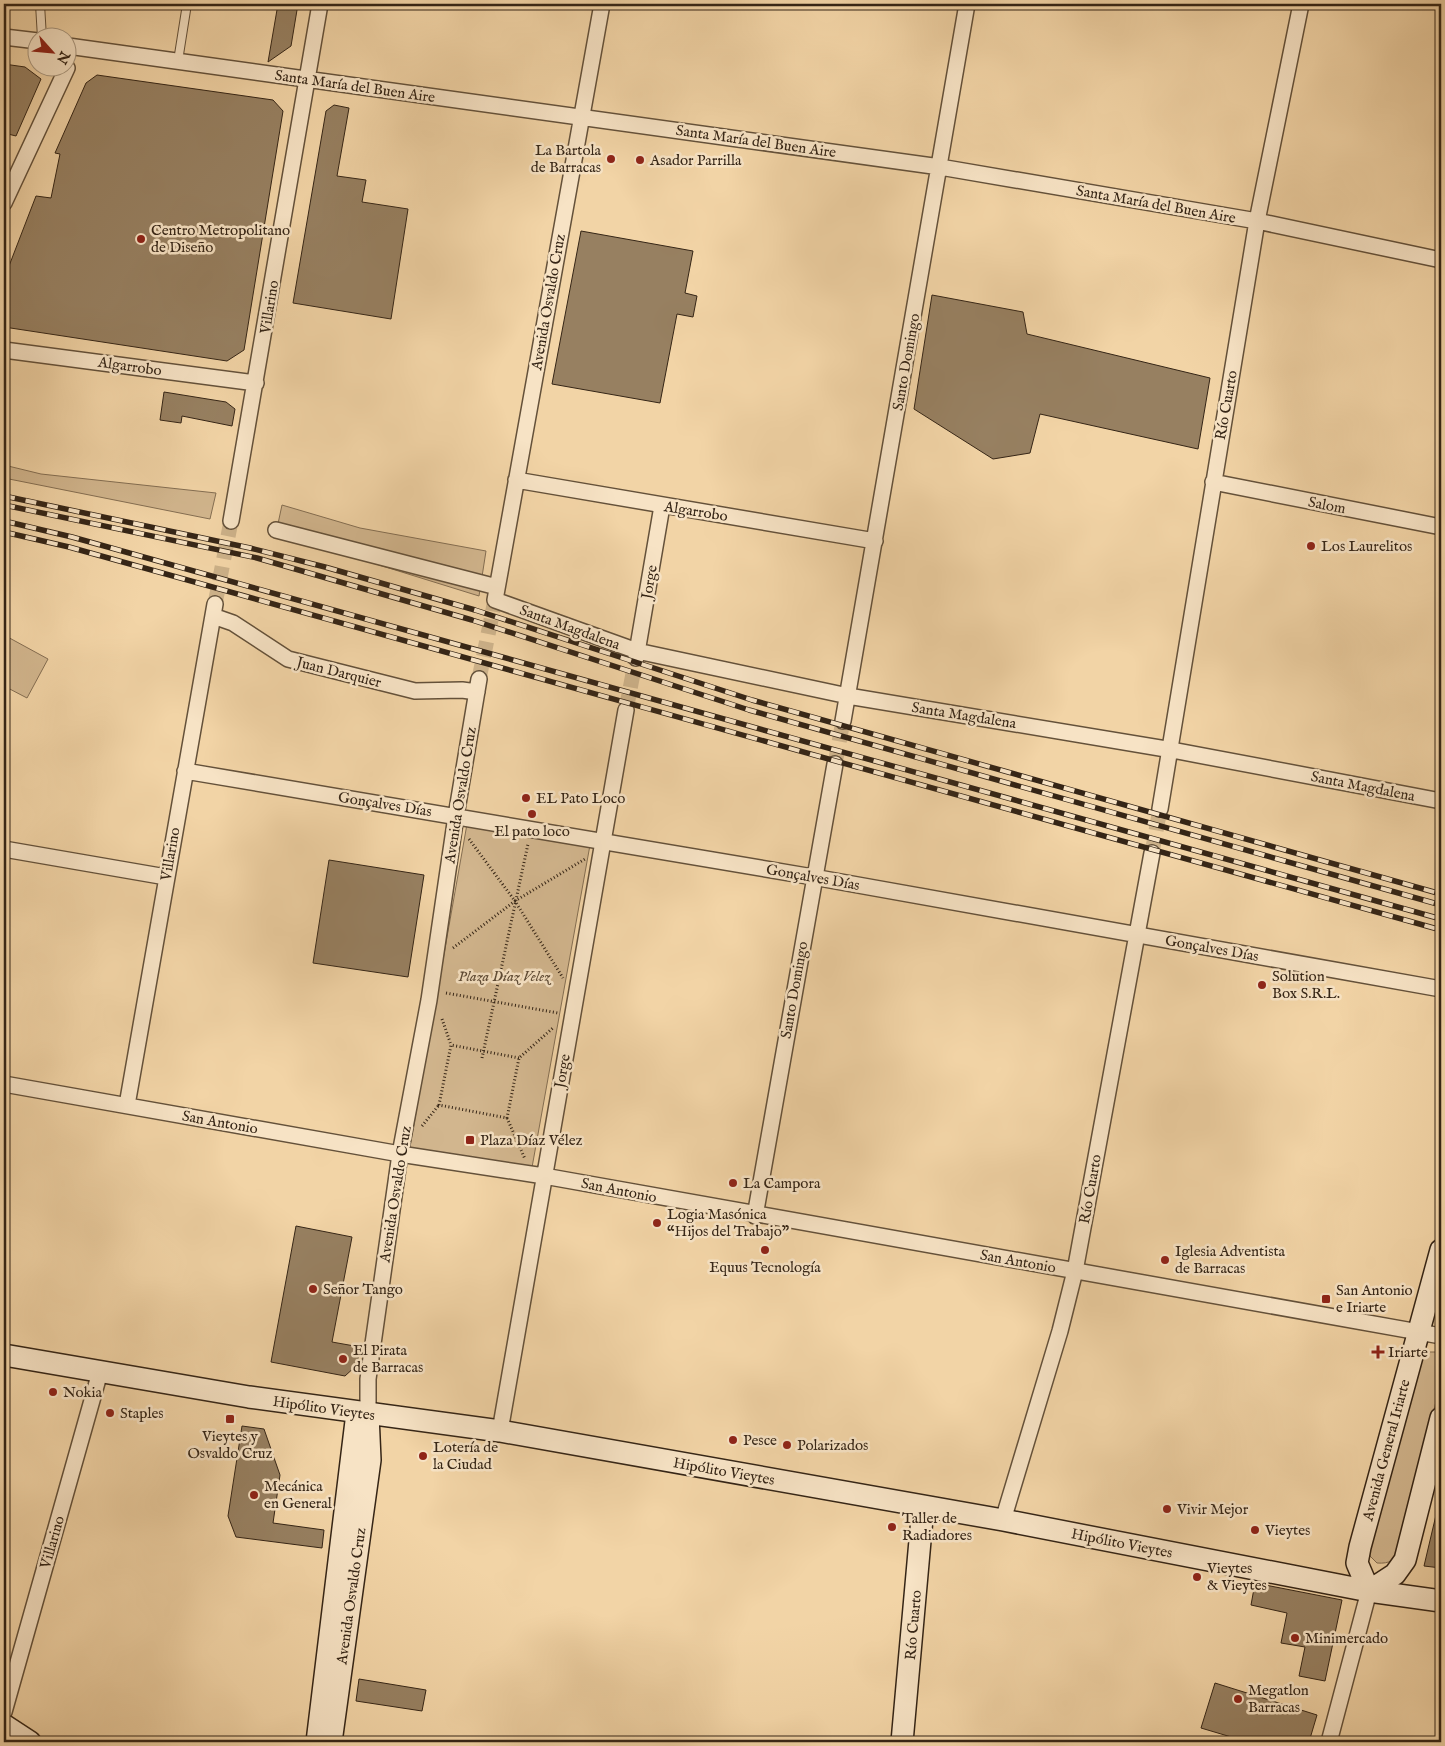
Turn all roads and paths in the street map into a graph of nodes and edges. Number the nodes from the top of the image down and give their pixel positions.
1 (40, 4) edge
2 (187, 4) edge
3 (320, 4) edge
4 (602, 4) edge
5 (967, 4) edge
6 (1301, 4) edge
7 (41, 28) edge
8 (4, 37) edge
9 (28, 40) edge
10 (78, 47) edge
11 (178, 61) junction
12 (61, 78) edge
13 (306, 79) junction
14 (583, 117) junction
15 (940, 167) junction
16 (4, 203) edge
17 (1257, 221) junction
18 (1441, 260) edge
19 (4, 350) edge
20 (256, 383) junction
21 (516, 480) junction
22 (1213, 482) junction
23 (662, 506) junction
24 (231, 522) tunnel mouth
25 (1441, 527) edge
26 (276, 530) dead end
27 (876, 541) junction
28 (496, 594) junction
29 (214, 610) joint
30 (636, 654) junction
31 (478, 686) joint
32 (848, 696) junction
33 (626, 710) tunnel mouth
34 (843, 720) tunnel mouth
35 (1172, 750) junction
36 (835, 764) tunnel mouth
37 (185, 771) junction
38 (1441, 801) edge
39 (1160, 808) tunnel mouth
40 (456, 816) junction
41 (531, 828) junction
42 (603, 841) junction
43 (4, 848) edge
44 (1152, 853) tunnel mouth
45 (166, 877) junction
46 (814, 877) junction
47 (515, 901) junction
48 (1137, 934) junction
49 (436, 956) junction
50 (577, 988) junction
51 (1441, 989) edge
52 (430, 991) junction
53 (493, 1001) junction
54 (571, 1021) junction
55 (484, 1052) junction
56 (482, 1058) dead end
57 (518, 1058) junction
58 (4, 1084) edge
59 (126, 1105) junction
60 (507, 1118) junction
61 (400, 1154) junction
62 (544, 1176) junction
63 (755, 1216) junction
64 (1441, 1250) edge
65 (1075, 1271) junction
66 (1418, 1332) junction
67 (1441, 1336) edge
68 (4, 1355) edge
69 (100, 1372) junction
70 (363, 1414) junction
71 (1441, 1418) edge
72 (500, 1431) junction
73 (923, 1507) junction
74 (1003, 1520) junction
75 (1369, 1591) junction
76 (1441, 1602) edge
77 (4, 1712) edge
78 (4, 1725) edge
79 (30, 1742) edge
80 (317, 1742) edge
81 (331, 1742) edge
82 (902, 1742) edge
83 (1329, 1742) edge

1 - 7 lane
2 - 11 lane
3 - 13 street, Villarino
4 - 14 street, Avenida Osvaldo Cruz
5 - 15 street, Santo Domingo
6 - 17 street, Río Cuarto
8 - 9 street
10 - 11 street, Santa María del Buen Aire
11 - 13 street, Santa María del Buen Aire
12 - 16 street
13 - 14 street, Santa María del Buen Aire
13 - 20 street, Villarino
14 - 15 street, Santa María del Buen Aire
14 - 21 street, Avenida Osvaldo Cruz
15 - 17 street, Santa María del Buen Aire
15 - 27 street, Santo Domingo
17 - 18 street, Santa María del Buen Aire
17 - 22 street, Río Cuarto
19 - 20 street, Algarrobo
20 - 24 street, Villarino
21 - 23 street, Algarrobo
21 - 28 street, Avenida Osvaldo Cruz
22 - 25 street, Salom
22 - 35 street, Río Cuarto
23 - 27 street, Algarrobo
23 - 30 street, Jorge
26 - 28 street, Santa Magdalena
27 - 32 street, Santo Domingo
28 - 30 street, Santa Magdalena
29 - 31 street, Juan Darquier
29 - 37 street, Villarino
30 - 32 street, Santa Magdalena
31 - 40 street, Avenida Osvaldo Cruz
32 - 34 street, Santo Domingo
32 - 35 street, Santa Magdalena
33 - 42 street, Jorge
35 - 38 street, Santa Magdalena
35 - 39 street, Río Cuarto
36 - 46 street, Santo Domingo
37 - 40 street, Gonçalves Días
37 - 45 street, Villarino
40 - 41 street, Gonçalves Días
40 - 47 path
40 - 49 street, Avenida Osvaldo Cruz
41 - 42 street, Gonçalves Días
41 - 47 path
42 - 46 street, Gonçalves Días
42 - 47 path
42 - 50 street, Jorge
43 - 45 street
44 - 48 street, Río Cuarto
45 - 59 street, Villarino
46 - 48 street, Gonçalves Días
46 - 63 street, Santo Domingo
47 - 49 path
47 - 50 path
47 - 53 path
48 - 51 street, Gonçalves Días
48 - 65 street, Río Cuarto
49 - 52 street, Avenida Osvaldo Cruz
50 - 54 street, Jorge
52 - 53 path
52 - 61 street, Avenida Osvaldo Cruz
53 - 54 path
53 - 55 path
54 - 57 path
54 - 62 street, Jorge
55 - 56 path
55 - 57 path
55 - 60 path
57 - 60 path
58 - 59 street, San Antonio
59 - 61 street, San Antonio
60 - 62 path
61 - 62 street, San Antonio
61 - 70 street, Avenida Osvaldo Cruz
62 - 63 street, San Antonio
62 - 72 street, Jorge
63 - 65 street, San Antonio
64 - 66 main road, Avenida General Iriarte
65 - 66 street, San Antonio
65 - 74 street, Río Cuarto
66 - 67 street, San Antonio
66 - 75 main road, Avenida General Iriarte
68 - 69 main road, Hipólito Vieytes
69 - 70 main road, Hipólito Vieytes
69 - 77 street, Villarino
70 - 72 main road, Hipólito Vieytes
70 - 80 main road, Avenida Osvaldo Cruz
70 - 81 main road, Avenida Osvaldo Cruz
71 - 75 main road
72 - 73 main road, Hipólito Vieytes
73 - 74 main road, Hipólito Vieytes
73 - 82 main road, Río Cuarto
74 - 75 main road, Hipólito Vieytes
75 - 76 main road, Hipólito Vieytes
75 - 83 street
78 - 79 main road

